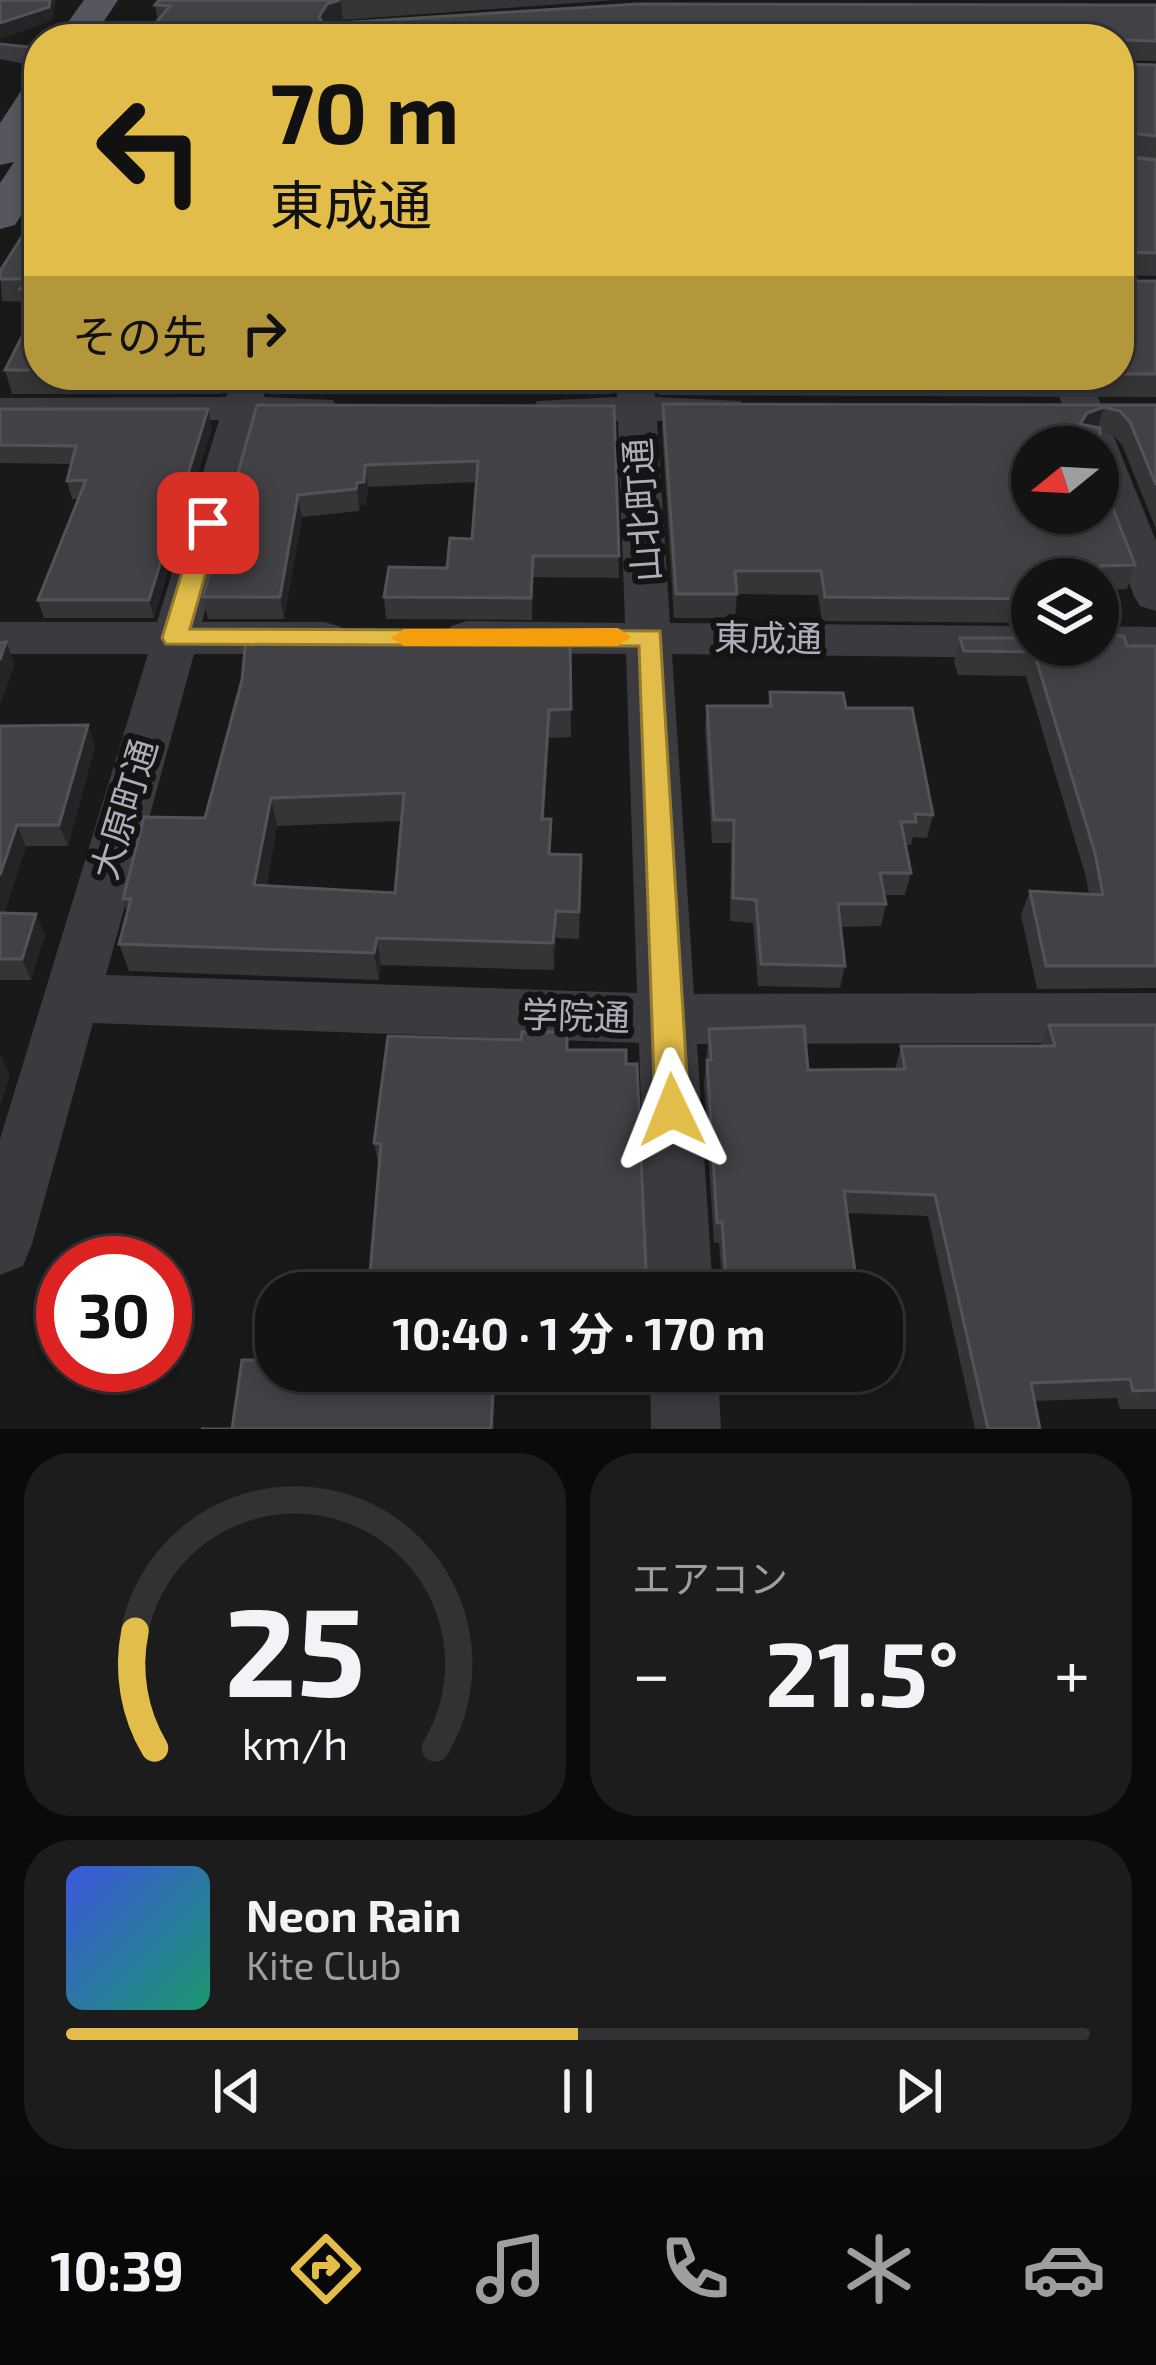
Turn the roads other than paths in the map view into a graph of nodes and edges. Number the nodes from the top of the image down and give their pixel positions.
1 (24, 116) edge
2 (0, 153) edge
3 (246, 391) edge
4 (634, 392) edge
5 (358, 408) edge
6 (519, 409) edge
7 (0, 410) edge
8 (776, 410) edge
9 (1036, 411) edge
10 (1094, 418) edge
11 (1156, 596) edge
12 (651, 637) junction
13 (0, 638) edge
14 (175, 638) junction
15 (365, 638) edge
16 (413, 638) edge
17 (1011, 642) edge
18 (1119, 642) edge
19 (1156, 643) edge
20 (68, 998) junction
21 (1156, 1018) edge
22 (668, 1019) junction
23 (0, 1244) edge
24 (679, 1272) edge
25 (685, 1392) edge
26 (686, 1429) edge

1 - 2 main road
3 - 5 street
3 - 7 street
3 - 14 street, 大原町通
4 - 6 street
4 - 8 street
4 - 12 street, 山北町通
9 - 10 street
10 - 11 street
12 - 16 street, 東成通
12 - 17 street, 東成通
12 - 22 street, 山北町通
13 - 14 street
14 - 15 street
14 - 20 street, 大原町通
18 - 19 street
20 - 22 street, 学院通
20 - 23 street, 大原町通
21 - 22 street, 学院通
22 - 24 street, 山北町通
25 - 26 street

